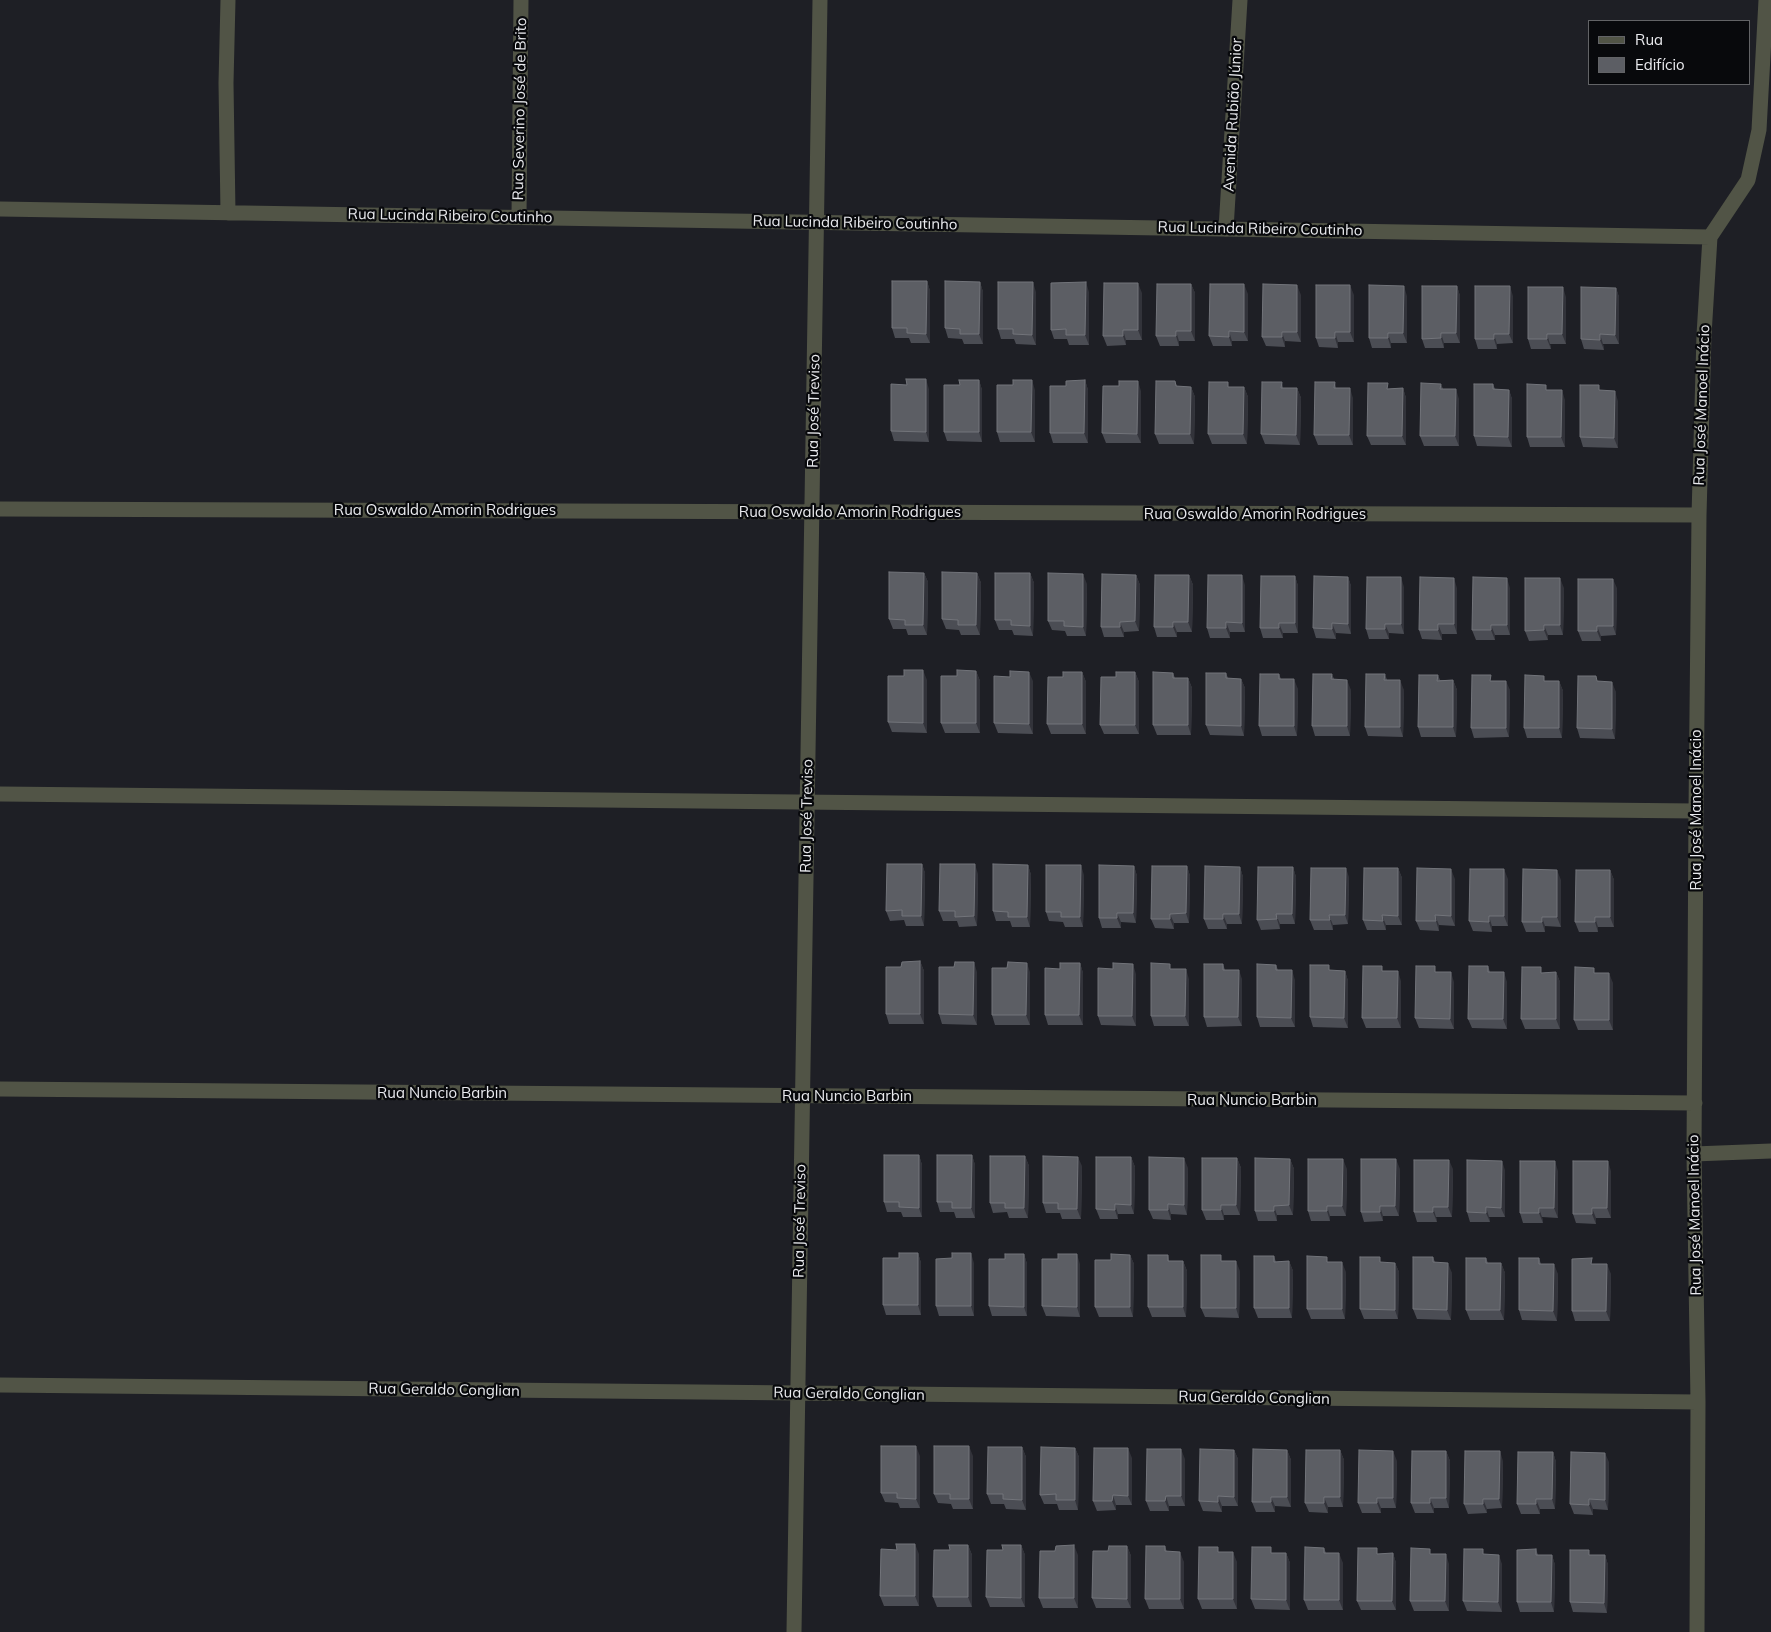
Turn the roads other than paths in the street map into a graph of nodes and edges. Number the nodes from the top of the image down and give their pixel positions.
1 (228, 0) edge
2 (521, 0) edge
3 (820, 0) edge
4 (1240, 0) edge
5 (1767, 3) edge
6 (1765, 128) edge
7 (0, 208) edge
8 (228, 213) junction
9 (519, 217) junction
10 (816, 222) junction
11 (1226, 229) junction
12 (1710, 237) junction
13 (0, 508) edge
14 (813, 512) junction
15 (1699, 515) junction
16 (0, 794) edge
17 (807, 802) junction
18 (1696, 811) junction
19 (0, 1089) edge
20 (802, 1096) junction
21 (1694, 1103) junction
22 (1771, 1151) edge
23 (1694, 1154) junction
24 (0, 1385) edge
25 (798, 1393) junction
26 (1698, 1402) junction
27 (794, 1632) edge
28 (1696, 1632) edge

1 - 8 street
2 - 9 street, Rua Severino José de Brito
3 - 10 street, Rua José Treviso
4 - 11 street, Avenida Rubião Júnior
5 - 6 street
6 - 12 street
7 - 8 street, Rua Lucinda Ribeiro Coutinho
8 - 9 street, Rua Lucinda Ribeiro Coutinho
9 - 10 street, Rua Lucinda Ribeiro Coutinho
10 - 11 street, Rua Lucinda Ribeiro Coutinho
10 - 14 street, Rua José Treviso
11 - 12 street, Rua Lucinda Ribeiro Coutinho
12 - 15 street, Rua José Manoel Inácio
13 - 14 street, Rua Oswaldo Amorin Rodrigues
14 - 15 street, Rua Oswaldo Amorin Rodrigues
14 - 17 street, Rua José Treviso
15 - 18 street, Rua José Manoel Inácio
16 - 17 street
17 - 18 street
17 - 20 street, Rua José Treviso
18 - 21 street, Rua José Manoel Inácio
19 - 20 street, Rua Nuncio Barbin
20 - 21 street, Rua Nuncio Barbin
20 - 25 street, Rua José Treviso
21 - 23 street, Rua José Manoel Inácio
22 - 23 street
23 - 26 street, Rua José Manoel Inácio
24 - 25 street, Rua Geraldo Conglian
25 - 26 street, Rua Geraldo Conglian
25 - 27 street, Rua José Treviso
26 - 28 street, Rua José Manoel Inácio

